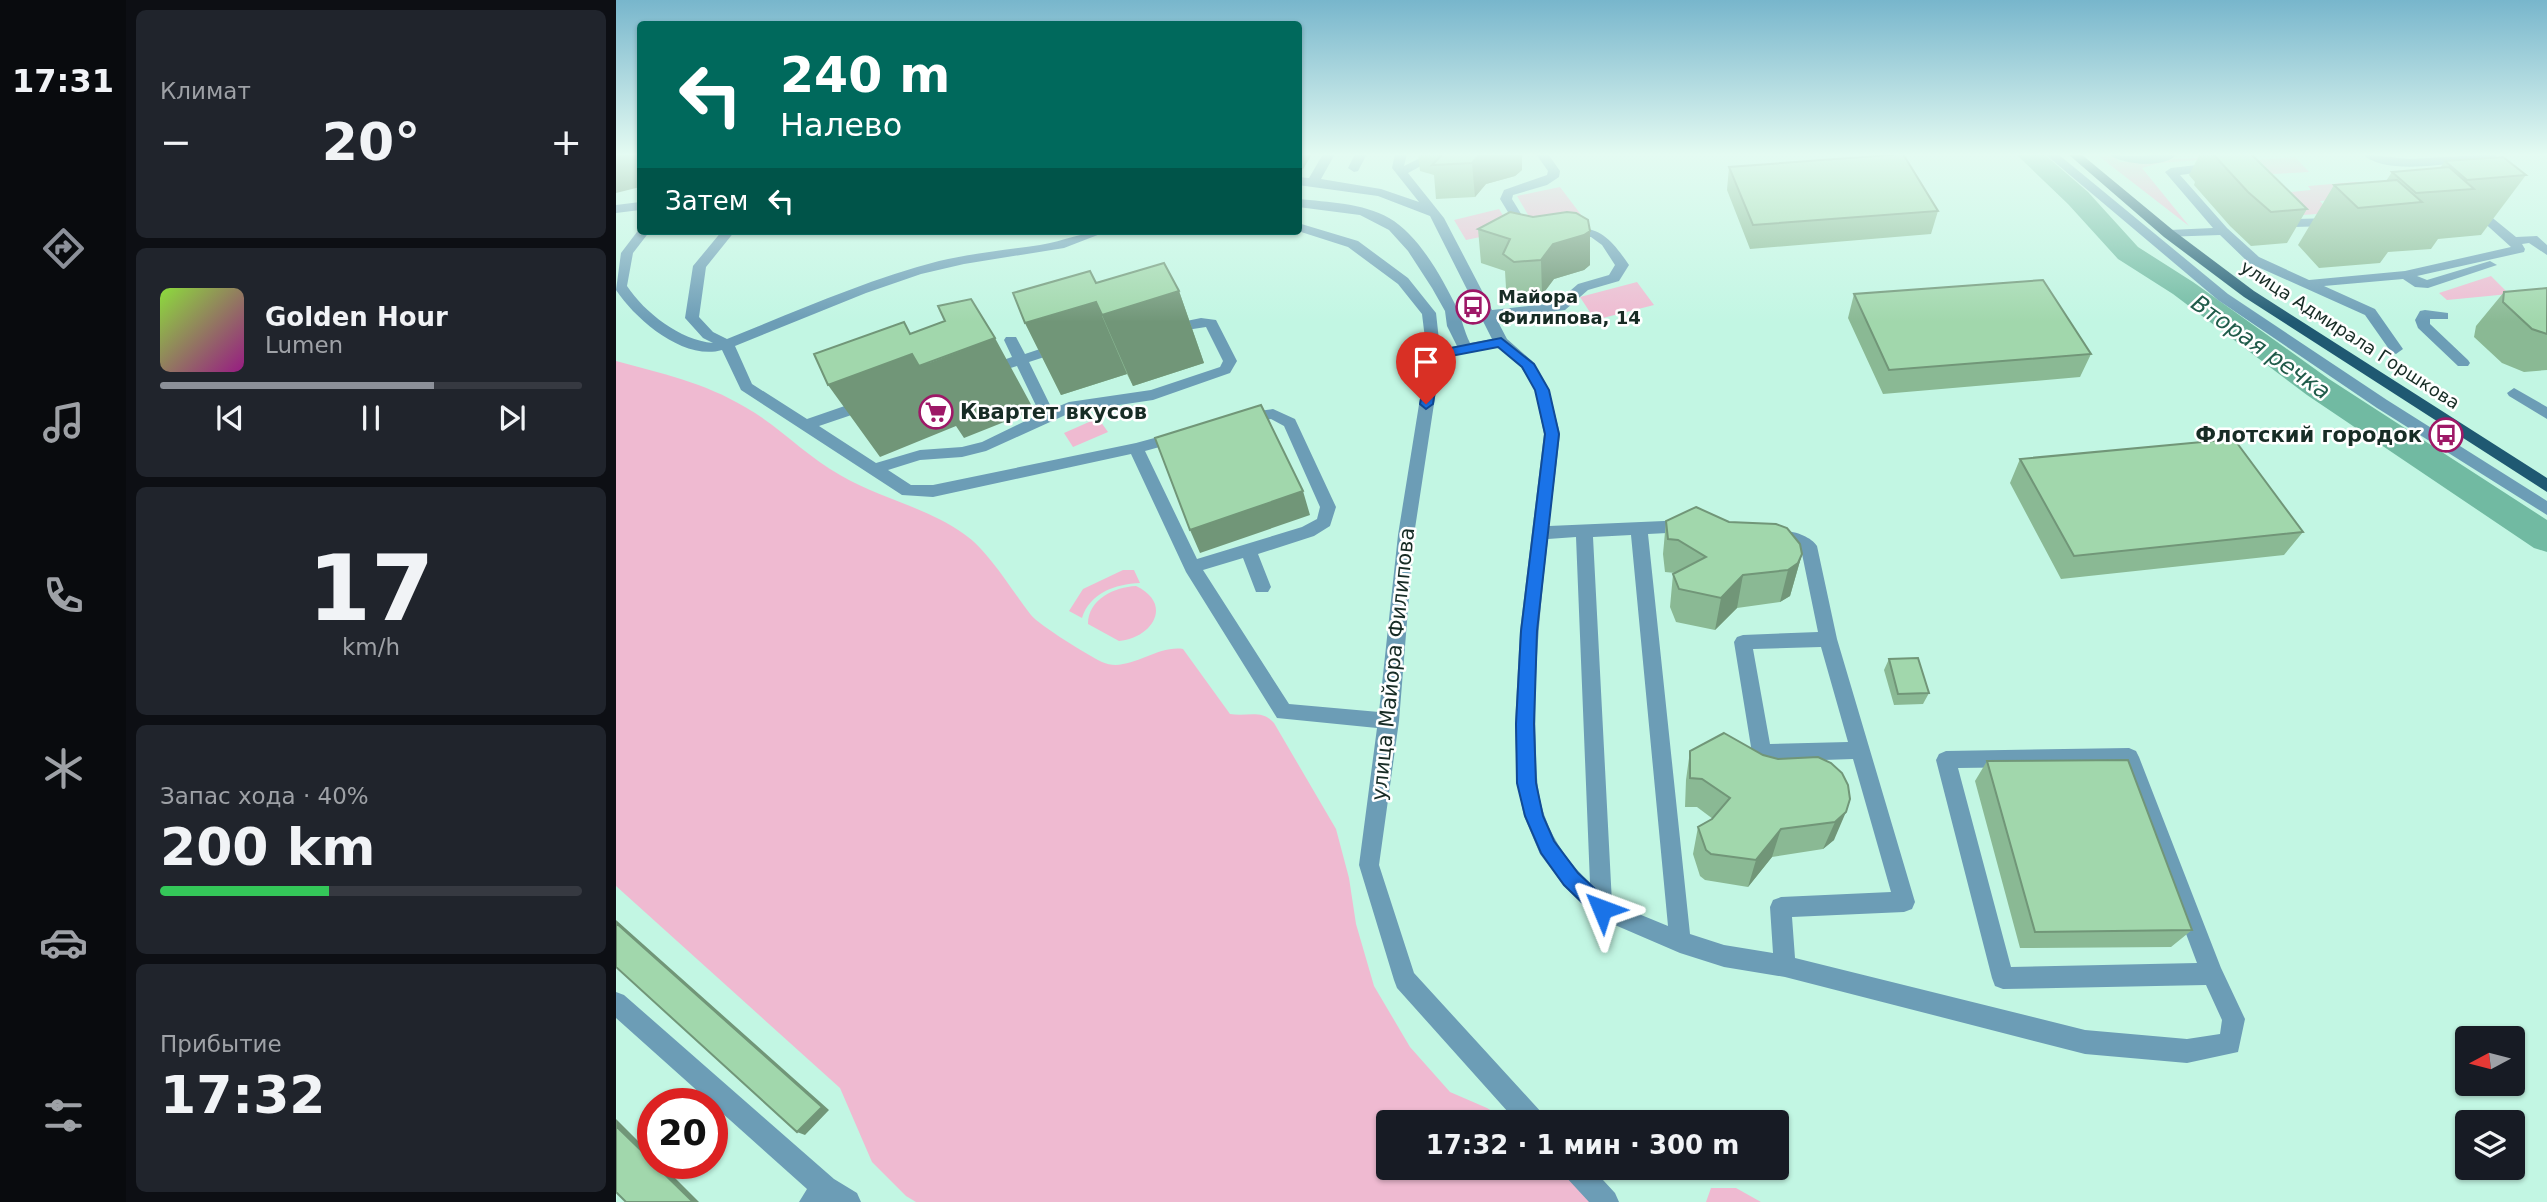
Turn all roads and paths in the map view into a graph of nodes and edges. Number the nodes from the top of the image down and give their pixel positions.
1 (1353, 210) edge
2 (1423, 210) edge
3 (1432, 210) edge
4 (1513, 210) edge
5 (2118, 210) edge
6 (2141, 210) edge
7 (2205, 210) edge
8 (2276, 210) edge
9 (2474, 210) edge
10 (1438, 218) junction
11 (2345, 219) edge
12 (1302, 228) edge
13 (2223, 231) junction
14 (2169, 234) junction
15 (641, 235) edge
16 (726, 235) edge
17 (1090, 235) edge
18 (2547, 238) edge
19 (2532, 239) junction
20 (2513, 241) junction
21 (2547, 251) edge
22 (2510, 262) dead end
23 (2405, 275) junction
24 (2307, 284) junction
25 (1487, 315) junction
26 (2443, 316) dead end
27 (1150, 332) edge
28 (1011, 340) dead end
29 (1080, 341) edge
30 (1501, 342) junction
31 (727, 344) junction
32 (1466, 349) junction
33 (2396, 349) dead end
34 (1434, 355) junction
35 (1021, 359) junction
36 (2462, 363) dead end
37 (972, 372) edge
38 (2514, 393) dead end
39 (891, 396) edge
40 (2547, 414) edge
41 (1049, 417) junction
42 (1228, 422) edge
43 (804, 426) junction
44 (1202, 429) edge
45 (1136, 449) junction
46 (874, 469) junction
47 (2547, 486) edge
48 (2547, 509) edge
49 (1703, 526) edge
50 (1639, 528) junction
51 (1584, 531) junction
52 (1540, 533) junction
53 (1758, 541) edge
54 (1248, 550) junction
55 (1192, 568) junction
56 (1262, 587) dead end
57 (1828, 639) junction
58 (1389, 721) junction
59 (1859, 750) junction
60 (1602, 909) junction
61 (1680, 942) junction
62 (1785, 966) junction
63 (2212, 974) junction
64 (616, 1003) edge
65 (1521, 1110) edge
66 (1586, 1180) edge
67 (818, 1195) edge
68 (848, 1202) edge
69 (1606, 1202) edge

1 - 32 street
2 - 10 street
3 - 10 street
4 - 25 street
5 - 48 street
6 - 14 main road, улица Адмирала Горшкова
7 - 13 street
8 - 11 street
9 - 20 street
10 - 25 street
12 - 34 street, улица Майора Филипова
13 - 14 street
13 - 24 street
14 - 47 main road, улица Адмирала Горшкова
15 - 31 street
16 - 31 street
17 - 31 street
18 - 19 street
19 - 20 street
19 - 21 street
20 - 23 street
22 - 23 street
23 - 24 street
24 - 33 street
25 - 30 street
26 - 36 street
27 - 41 street
28 - 35 street
29 - 35 street
30 - 32 street
30 - 52 street
31 - 43 street
32 - 34 street
34 - 58 street, улица Майора Филипова
35 - 37 street
35 - 41 street
38 - 40 street
39 - 43 street
41 - 46 street
42 - 54 street
43 - 46 street
44 - 45 street
45 - 46 street
45 - 55 street
49 - 50 street
50 - 51 street
50 - 61 street
51 - 52 street
51 - 60 street
52 - 60 street
53 - 57 street
54 - 55 street
54 - 56 street
55 - 58 street
57 - 59 street
57 - 59 street
58 - 65 street, улица Майора Филипова
59 - 62 street
60 - 61 street
61 - 62 street
62 - 63 street
63 - 63 street
64 - 67 street
66 - 69 street
67 - 68 street

